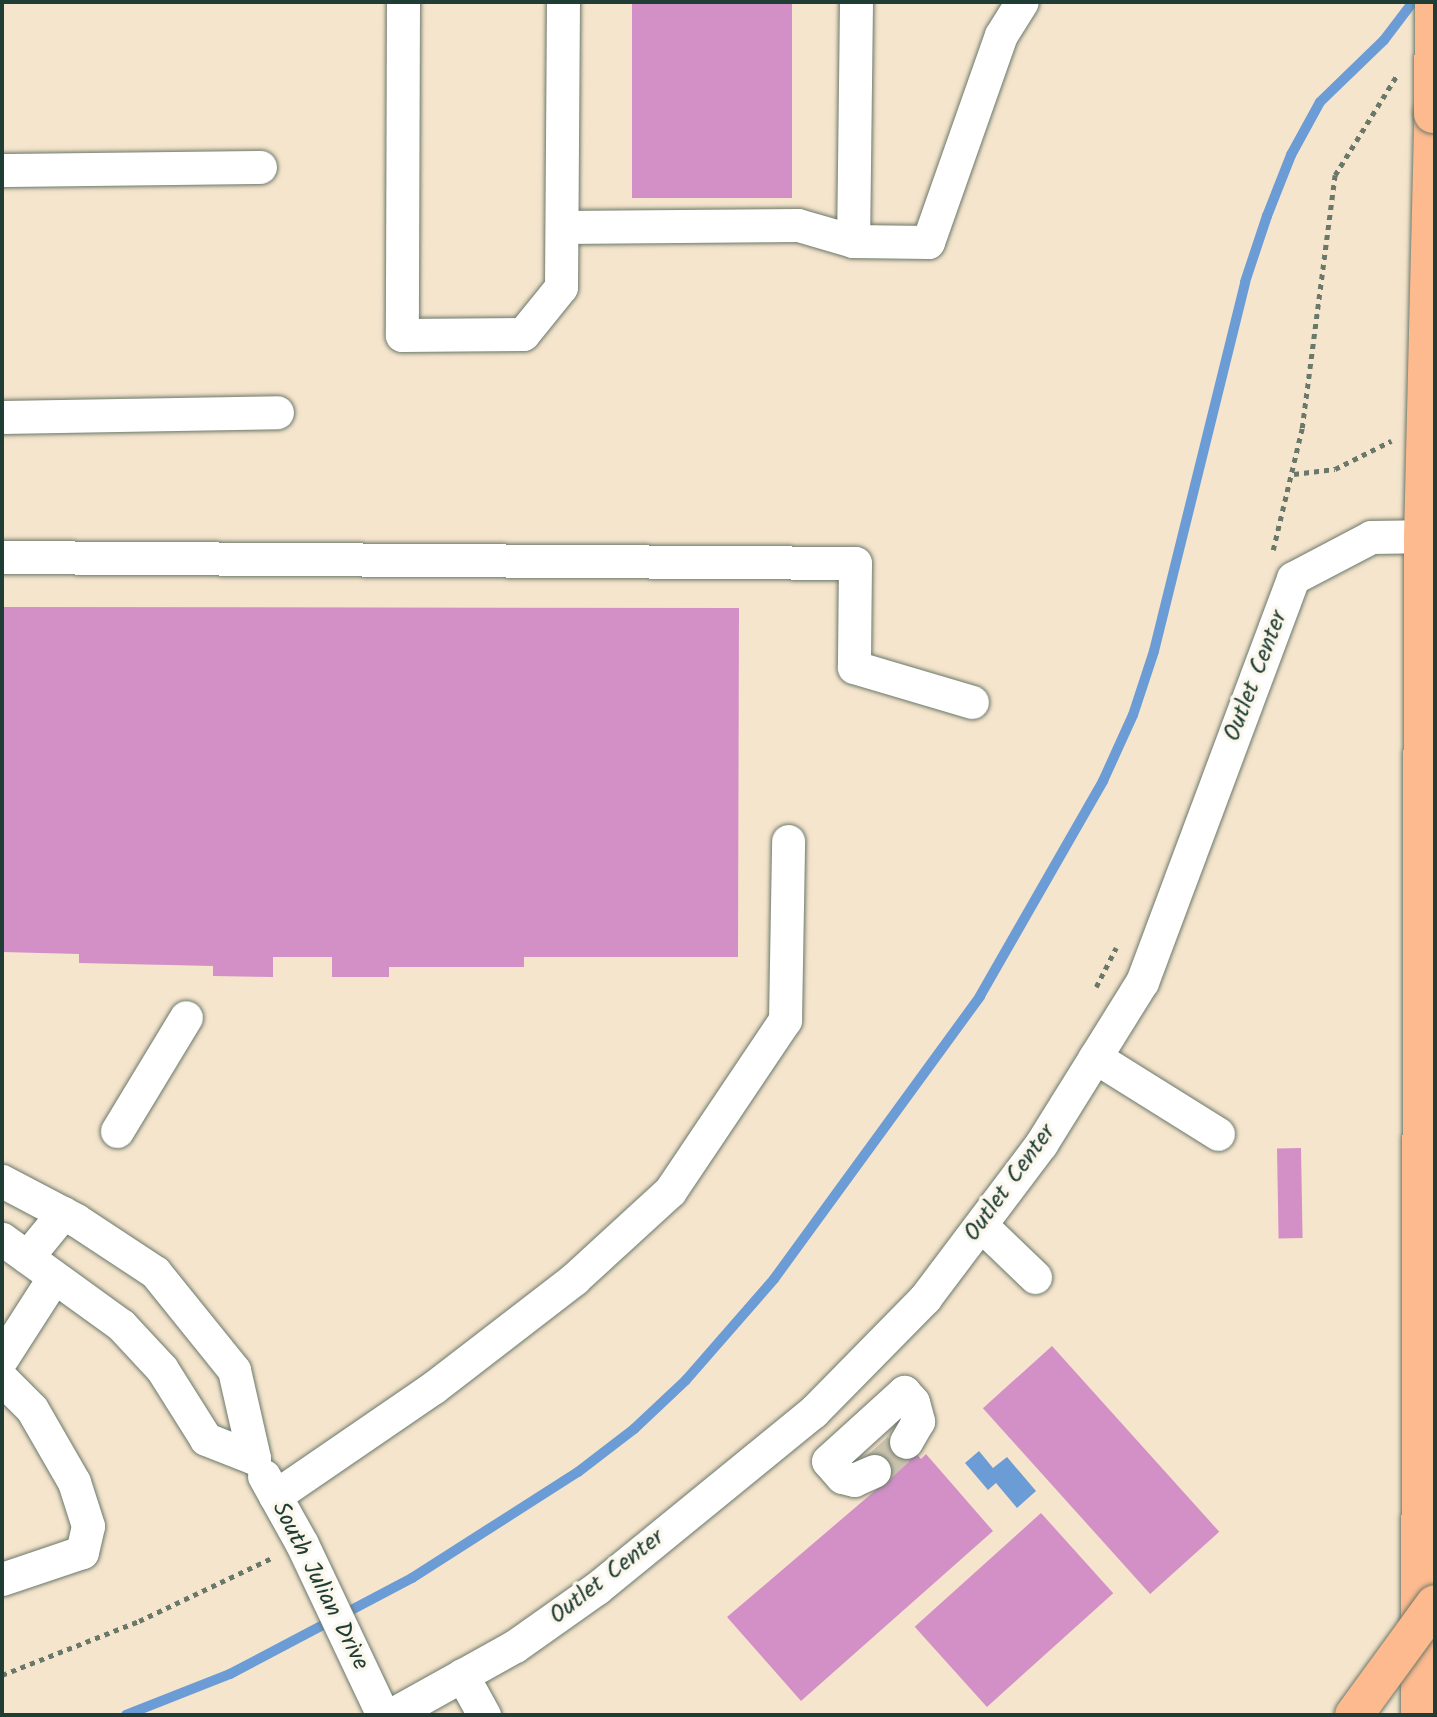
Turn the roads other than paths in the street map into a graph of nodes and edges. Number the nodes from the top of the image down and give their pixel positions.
1 (403, 2) edge
2 (563, 2) edge
3 (856, 2) edge
4 (1001, 2) edge
5 (1022, 2) edge
6 (1434, 2) edge
7 (1001, 35) junction
8 (260, 167) dead end
9 (2, 170) edge
10 (562, 226) junction
11 (853, 241) junction
12 (277, 412) dead end
13 (2, 417) edge
14 (1429, 536) edge
15 (2, 556) edge
16 (972, 702) dead end
17 (788, 841) dead end
18 (186, 1017) dead end
19 (1095, 1057) junction
20 (117, 1131) dead end
21 (1218, 1134) dead end
22 (2, 1181) edge
23 (63, 1213) junction
24 (981, 1225) junction
25 (14, 1248) edge
26 (54, 1277) junction
27 (1035, 1277) dead end
28 (2, 1358) edge
29 (2, 1379) edge
30 (905, 1442) tunnel mouth
31 (254, 1458) junction
32 (874, 1471) tunnel mouth
33 (275, 1496) junction
34 (2, 1579) edge
35 (1435, 1604) edge
36 (1435, 1638) edge
37 (463, 1675) junction
38 (383, 1715) edge
39 (391, 1715) edge
40 (484, 1715) edge
41 (1354, 1715) edge
42 (1384, 1715) edge
43 (1420, 1715) edge

1 - 10 street
2 - 10 street
3 - 11 street
4 - 7 street
5 - 7 street
6 - 14 main road, bridge
7 - 11 street
8 - 9 street
10 - 11 street
12 - 13 street
14 - 19 street, Outlet Center
14 - 43 main road
15 - 16 street
17 - 33 street
18 - 20 street
19 - 21 street
19 - 24 street, Outlet Center
22 - 23 street, South Julian Drive
23 - 25 street
23 - 31 street, South Julian Drive
24 - 27 street
24 - 37 street, Outlet Center
25 - 26 street
26 - 28 street
26 - 31 street
29 - 34 street
30 - 32 street
31 - 33 street, South Julian Drive
33 - 38 street, South Julian Drive
35 - 41 main road, bridge
36 - 42 main road
37 - 39 street, Outlet Center
37 - 40 street

